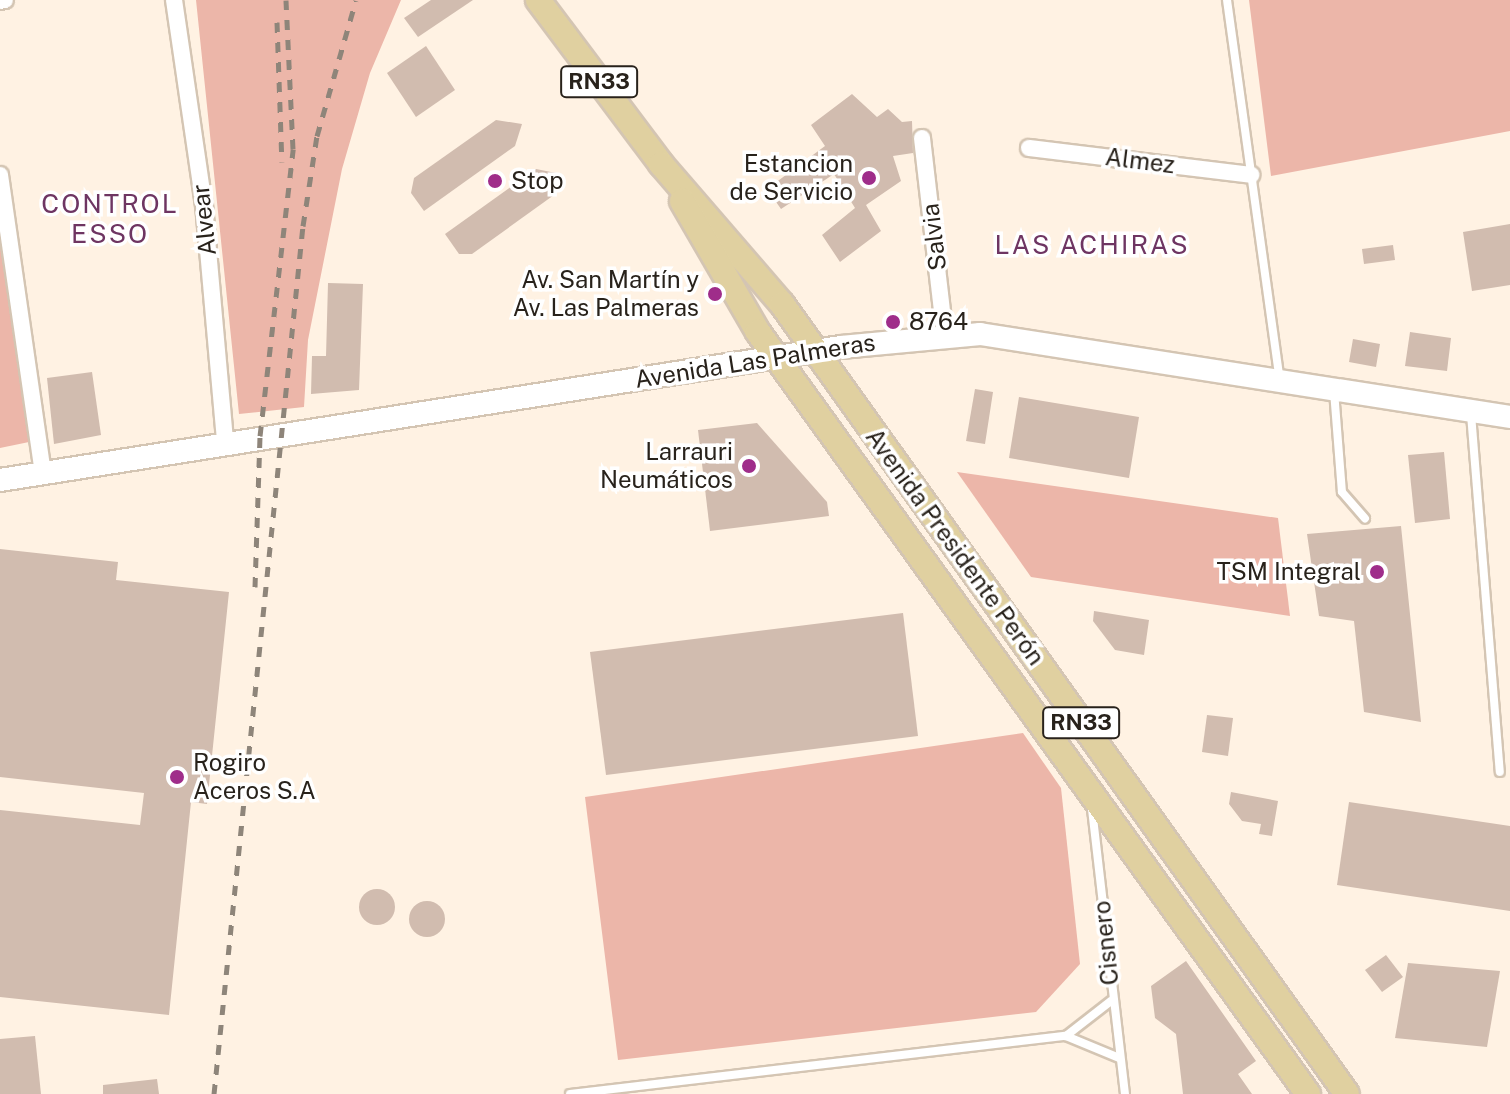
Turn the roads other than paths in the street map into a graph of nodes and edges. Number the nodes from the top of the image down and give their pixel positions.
1 (174, 0) edge
2 (538, 0) edge
3 (1227, 0) edge
4 (922, 138) dead end
5 (1029, 148) dead end
6 (661, 164) junction
7 (0, 175) edge
8 (1251, 175) junction
9 (945, 336) junction
10 (815, 352) junction
11 (778, 359) junction
12 (1280, 381) junction
13 (1334, 390) junction
14 (1470, 411) junction
15 (1510, 417) edge
16 (225, 441) junction
17 (43, 472) junction
18 (0, 480) edge
19 (1365, 518) dead end
20 (1500, 772) dead end
21 (1090, 792) junction
22 (1111, 1001) junction
23 (1066, 1036) junction
24 (1119, 1058) junction
25 (570, 1094) edge
26 (1125, 1094) edge
27 (1308, 1094) edge
28 (1347, 1094) edge

1 - 16 street, Alvear
2 - 6 main road, RN33
3 - 8 lane
4 - 9 street, Salvia
5 - 8 street, Almez
6 - 10 main road, RN33
6 - 11 main road, RN33
7 - 17 street
8 - 12 lane
9 - 10 main road, Avenida Las Palmeras
9 - 12 main road, Avenida Las Palmeras
10 - 11 main road, Avenida Las Palmeras
10 - 28 main road, Avenida Presidente Perón / RN33
11 - 16 main road, Avenida Las Palmeras
11 - 21 main road, Avenida Presidente Perón / RN33
12 - 13 main road, Avenida Las Palmeras
13 - 14 main road, Avenida Las Palmeras
13 - 19 lane
14 - 15 main road, Avenida Las Palmeras
14 - 20 lane
16 - 17 main road, Avenida Las Palmeras
17 - 18 main road, Avenida Las Palmeras
21 - 22 lane, Cisnero
21 - 27 main road, Avenida Presidente Perón / RN33
22 - 23 lane
22 - 24 lane, Cisnero
23 - 24 lane
23 - 25 lane
24 - 26 lane, Cisnero

